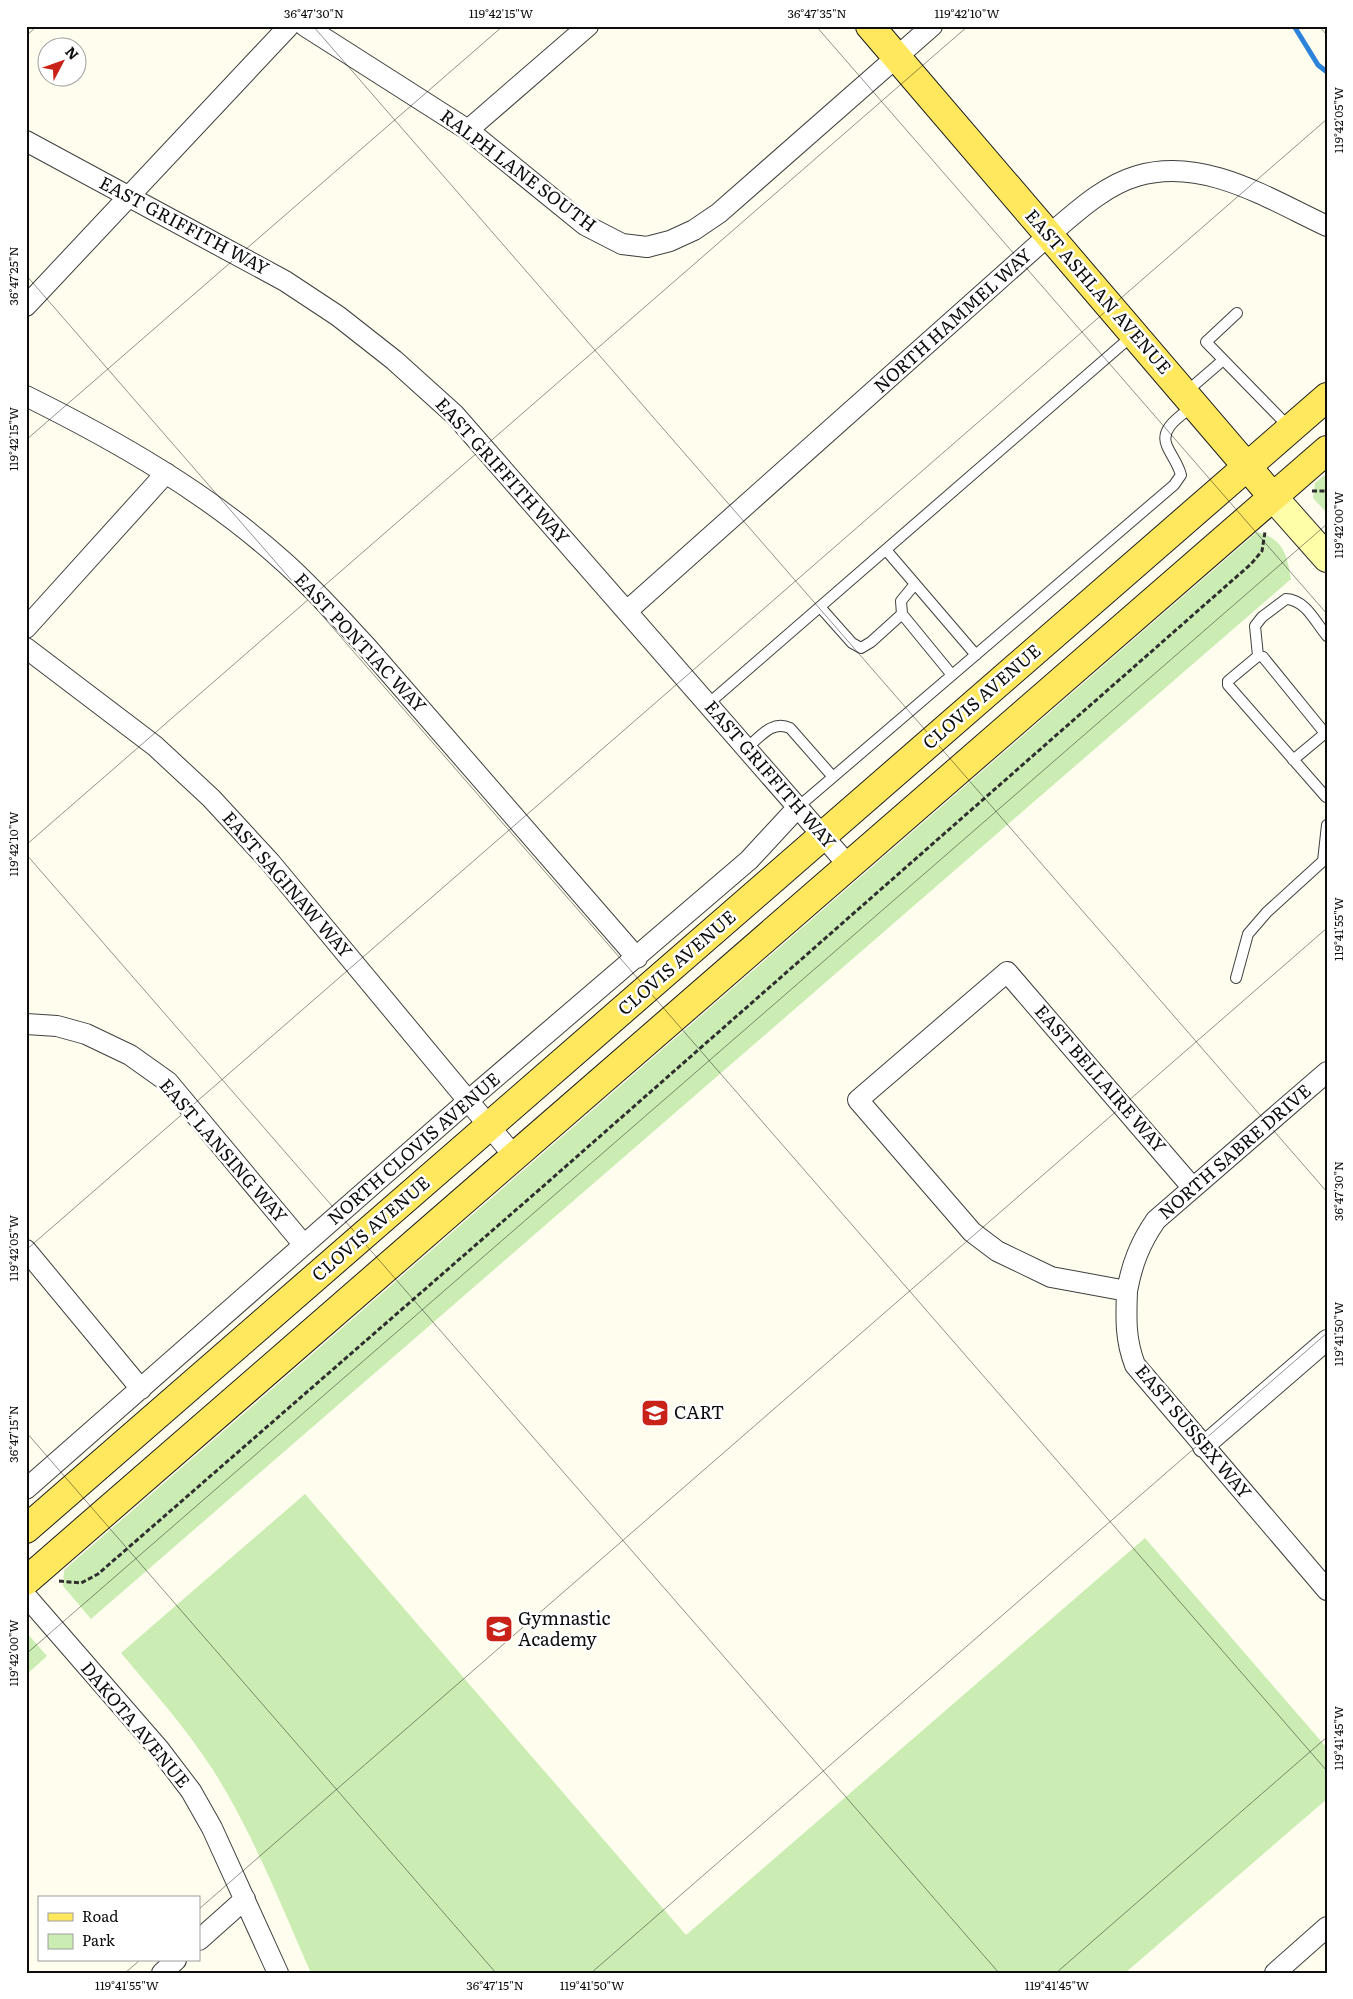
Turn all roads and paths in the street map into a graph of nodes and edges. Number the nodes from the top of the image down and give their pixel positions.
1 (289, 26) edge
2 (305, 26) edge
3 (588, 26) edge
4 (870, 26) edge
5 (932, 26) edge
6 (896, 59) junction
7 (468, 130) junction
8 (26, 141) edge
9 (127, 196) junction
10 (1327, 226) edge
11 (1049, 235) junction
12 (26, 306) edge
13 (1237, 313) dead end
14 (1134, 334) junction
15 (1222, 361) junction
16 (26, 396) edge
17 (1327, 397) edge
18 (1189, 399) junction
19 (1291, 429) junction
20 (1327, 450) edge
21 (1247, 467) junction
22 (166, 473) junction
23 (1327, 490) edge
24 (1280, 505) junction
25 (886, 550) junction
26 (1327, 558) edge
27 (915, 584) junction
28 (820, 607) junction
29 (627, 611) junction
30 (902, 614) junction
31 (26, 628) edge
32 (1327, 636) edge
33 (26, 648) edge
34 (976, 655) junction
35 (1258, 656) junction
36 (952, 675) junction
37 (708, 704) junction
38 (1325, 732) edge
39 (747, 748) junction
40 (1293, 760) junction
41 (834, 777) junction
42 (1327, 797) edge
43 (798, 807) junction
44 (1327, 826) edge
45 (824, 836) junction
46 (849, 866) junction
47 (637, 958) junction
48 (1236, 978) dead end
49 (26, 1024) edge
50 (1327, 1072) edge
51 (469, 1100) junction
52 (490, 1126) junction
53 (514, 1156) junction
54 (1192, 1187) junction
55 (304, 1245) junction
56 (26, 1250) edge
57 (1127, 1291) junction
58 (1327, 1340) edge
59 (141, 1389) junction
60 (1204, 1447) junction
61 (26, 1488) edge
62 (26, 1529) edge
63 (1327, 1590) edge
64 (28, 1594) edge
65 (245, 1899) junction
66 (1327, 1927) edge
67 (200, 1939) edge
68 (174, 1962) edge
69 (162, 1973) edge
70 (278, 1973) edge
71 (1275, 1973) edge

1 - 9 street
2 - 7 street, RALPH LANE SOUTH
3 - 7 street
4 - 6 main road, EAST ASHLAN AVENUE
5 - 6 street, RALPH LANE SOUTH
6 - 7 street, RALPH LANE SOUTH
6 - 11 main road, EAST ASHLAN AVENUE
8 - 9 street, EAST GRIFFITH WAY
9 - 12 street
9 - 29 street, EAST GRIFFITH WAY
10 - 11 street, NORTH HAMMEL WAY
11 - 14 main road, EAST ASHLAN AVENUE
11 - 29 street, NORTH HAMMEL WAY
13 - 15 lane
14 - 18 main road, EAST ASHLAN AVENUE
14 - 25 lane
15 - 18 lane
15 - 19 lane
16 - 22 street, EAST PONTIAC WAY
17 - 19 main road, CLOVIS AVENUE
18 - 21 main road, EAST ASHLAN AVENUE
18 - 34 lane
19 - 21 main road, CLOVIS AVENUE
20 - 24 main road
21 - 24 main road, EAST ASHLAN AVENUE
21 - 45 main road, CLOVIS AVENUE
22 - 31 street
22 - 47 street, EAST PONTIAC WAY
23 - 24 path
24 - 26 main road, EAST ASHLAN AVENUE
24 - 46 main road
24 - 64 path
25 - 27 lane
25 - 28 lane
27 - 30 lane
27 - 34 lane
28 - 30 lane
28 - 37 lane
29 - 37 street, EAST GRIFFITH WAY
30 - 36 lane
32 - 35 lane
33 - 51 street, EAST SAGINAW WAY
34 - 36 lane
35 - 38 lane
35 - 40 lane
36 - 41 lane
37 - 39 street, EAST GRIFFITH WAY
38 - 40 lane
39 - 41 lane
39 - 43 street, EAST GRIFFITH WAY
40 - 42 lane
41 - 43 lane
43 - 45 street, EAST GRIFFITH WAY
43 - 47 street, NORTH CLOVIS AVENUE
44 - 48 lane
45 - 46 street, EAST GRIFFITH WAY
45 - 52 main road, CLOVIS AVENUE
46 - 53 main road
47 - 51 street, NORTH CLOVIS AVENUE
49 - 55 street, EAST LANSING WAY
50 - 54 street, NORTH SABRE DRIVE
51 - 52 street, EAST SAGINAW WAY
51 - 55 street, NORTH CLOVIS AVENUE
52 - 53 street, EAST SAGINAW WAY
52 - 62 main road, CLOVIS AVENUE
53 - 64 main road
54 - 57 street, NORTH SABRE DRIVE
54 - 57 street, EAST BELLAIRE WAY
55 - 59 street, NORTH CLOVIS AVENUE
56 - 59 street
57 - 60 street, EAST SUSSEX WAY
58 - 60 street
59 - 61 street, NORTH CLOVIS AVENUE
60 - 63 street, EAST SUSSEX WAY
64 - 65 street, DAKOTA AVENUE
65 - 67 street
65 - 70 street, DAKOTA AVENUE
66 - 71 street
68 - 69 street

